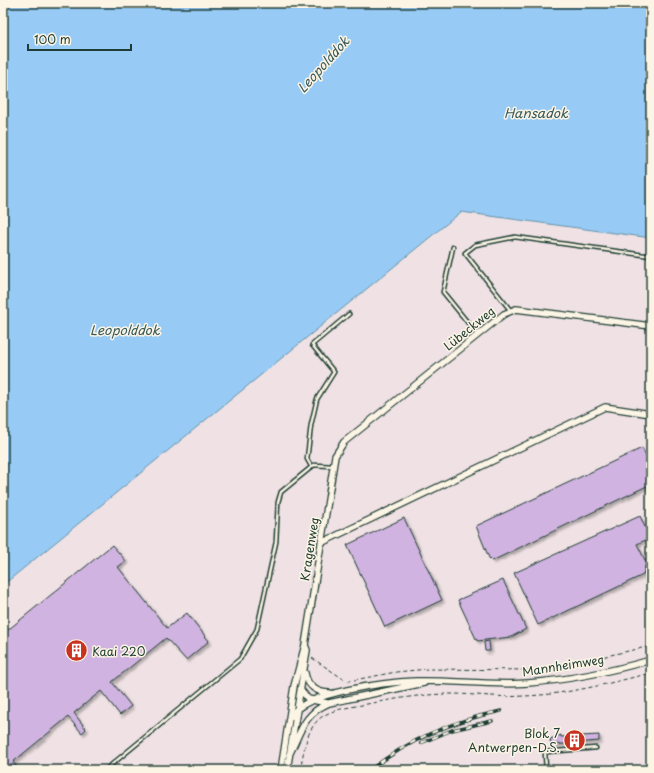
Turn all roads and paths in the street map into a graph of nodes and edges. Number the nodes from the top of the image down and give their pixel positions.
1 (453, 247) dead end
2 (651, 256) edge
3 (512, 311) junction
4 (349, 314) dead end
5 (651, 326) edge
6 (478, 335) junction
7 (651, 414) edge
8 (335, 456) joint
9 (311, 466) junction
10 (333, 466) junction
11 (321, 543) junction
12 (305, 645) junction
13 (651, 646) edge
14 (307, 654) junction
15 (651, 660) edge
16 (305, 668) junction
17 (299, 672) junction
18 (651, 673) edge
19 (429, 681) junction
20 (301, 692) junction
21 (334, 694) junction
22 (311, 700) junction
23 (329, 703) junction
24 (299, 706) junction
25 (289, 722) junction
26 (596, 748) dead end
27 (289, 755) junction
28 (105, 770) edge
29 (281, 770) edge
30 (287, 770) edge
31 (300, 770) edge
32 (546, 770) edge

1 - 6 lane
2 - 3 lane
3 - 5 street, Lübeckweg
3 - 6 street, Lübeckweg
4 - 9 lane
6 - 8 street, Lübeckweg
7 - 11 street
8 - 10 street, Kragenweg
9 - 10 lane
9 - 28 lane
10 - 11 street, Kragenweg
11 - 12 street, Kragenweg
12 - 14 street, Kragenweg
12 - 17 street, Kragenweg
13 - 14 path
14 - 16 street, Kragenweg
15 - 19 street, Mannheimweg
16 - 20 street, Kragenweg
16 - 21 street, Kragenweg
17 - 20 street
17 - 25 street, Kragenweg
18 - 31 path
19 - 21 street, Mannheimweg
19 - 23 street, Mannheimweg
20 - 22 street, Mannheimweg
20 - 24 street, Kragenweg
21 - 22 street
22 - 23 street, Mannheimweg
22 - 24 street
23 - 27 street, Mannheimweg
24 - 25 street, Kragenweg
24 - 27 street, Kragenweg
25 - 29 street, Kragenweg
26 - 32 lane
27 - 30 street, Kragenweg

